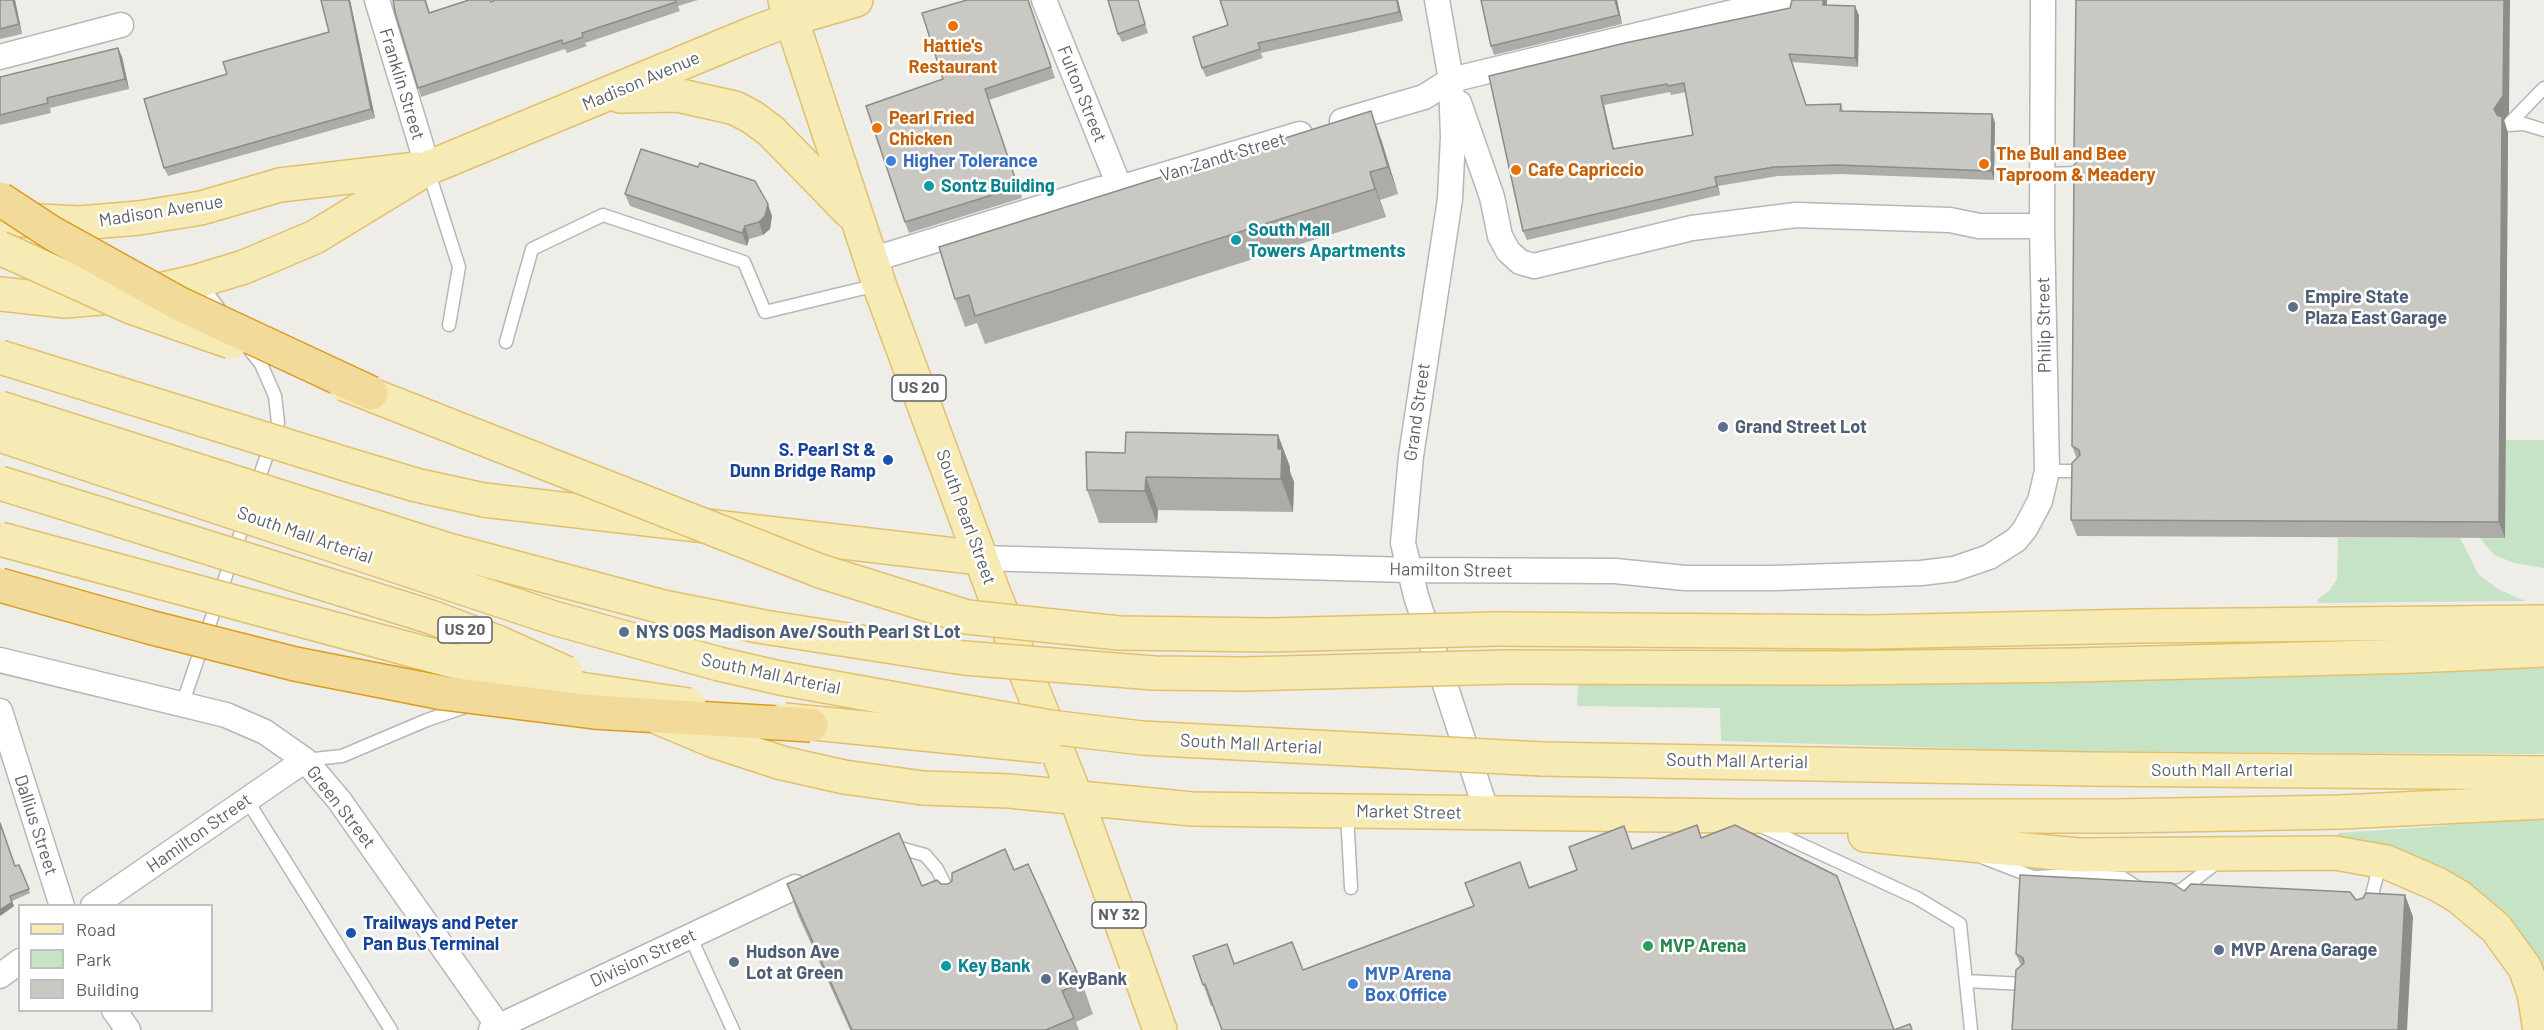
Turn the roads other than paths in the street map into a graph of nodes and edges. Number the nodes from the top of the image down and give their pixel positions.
1 (377, 0) edge
2 (856, 0) edge
3 (1044, 0) edge
4 (1437, 0) edge
5 (1783, 0) edge
6 (2043, 0) edge
7 (788, 9) edge
8 (121, 25) dead end
9 (0, 57) edge
10 (1451, 80) junction
11 (2544, 88) edge
12 (603, 97) junction
13 (2544, 130) edge
14 (428, 168) junction
15 (2080, 173) edge
16 (2042, 174) junction
17 (1120, 188) junction
18 (0, 199) edge
19 (856, 217) junction
20 (0, 219) edge
21 (2042, 226) junction
22 (0, 248) edge
23 (875, 272) junction
24 (198, 282) junction
25 (0, 294) edge
26 (449, 325) dead end
27 (506, 342) dead end
28 (0, 357) edge
29 (371, 393) junction
30 (0, 408) edge
31 (0, 435) edge
32 (2047, 471) junction
33 (2078, 471) edge
34 (0, 483) edge
35 (0, 539) edge
36 (980, 558) junction
37 (1409, 570) junction
38 (1921, 573) joint
39 (0, 585) edge
40 (2544, 622) edge
41 (2544, 650) edge
42 (0, 660) edge
43 (475, 703) dead end
44 (182, 705) junction
45 (0, 711) edge
46 (811, 725) junction
47 (5, 742) edge
48 (1542, 759) junction
49 (305, 760) junction
50 (2544, 773) edge
51 (247, 800) junction
52 (1077, 800) junction
53 (2544, 802) edge
54 (1347, 812) junction
55 (1487, 813) junction
56 (1742, 816) junction
57 (1941, 843) junction
58 (878, 853) edge
59 (2228, 854) junction
60 (2381, 861) junction
61 (2035, 877) junction
62 (800, 885) edge
63 (1351, 888) dead end
64 (2064, 888) edge
65 (2140, 889) junction
66 (2122, 894) edge
67 (61, 904) edge
68 (96, 904) edge
69 (957, 908) edge
70 (2366, 914) edge
71 (690, 936) junction
72 (18, 962) edge
73 (0, 976) edge
74 (1966, 981) junction
75 (2024, 984) edge
76 (115, 1012) edge
77 (497, 1029) edge
78 (128, 1030) edge
79 (391, 1030) edge
80 (734, 1030) edge
81 (1160, 1030) edge
82 (1971, 1030) edge
83 (2540, 1030) edge

1 - 14 street, Franklin Street
2 - 7 main road, Madison Avenue
3 - 17 street, Fulton Street
4 - 10 street, Grand Street
5 - 10 street, Van Zandt Street
6 - 16 street, Philip Street
7 - 12 main road, Madison Avenue
7 - 19 main road, South Pearl Street / US 20
8 - 9 street
10 - 17 street, Van Zandt Street
10 - 21 street
10 - 37 street, Grand Street
11 - 13 lane
12 - 14 main road, Madison Avenue
12 - 19 main road
14 - 20 main road, Madison Avenue
14 - 24 main road, Madison Avenue
14 - 26 lane
15 - 16 lane
16 - 21 street, Philip Street
17 - 23 street, Van Zandt Street
18 - 29 highway, bridge
19 - 23 main road, South Pearl Street / US 20
21 - 32 street, Philip Street
22 - 29 main road, bridge
23 - 27 lane
23 - 36 main road, South Pearl Street / US 20
24 - 25 main road, Madison Avenue
24 - 44 lane
28 - 36 main road, bridge
29 - 40 main road, bridge
30 - 41 main road, South Mall Arterial, bridge
31 - 48 main road, South Mall Arterial, bridge
32 - 33 lane
32 - 38 street, Philip Street
34 - 52 main road, US 20, bridge
35 - 46 main road, bridge
36 - 37 street, Hamilton Street
36 - 52 main road, South Pearl Street / US 20
37 - 38 street, Hamilton Street
37 - 55 street, Grand Street
39 - 46 highway, bridge
42 - 44 street, Green Street
43 - 49 lane
44 - 49 street, Green Street
45 - 47 street, Dallius Street
46 - 48 main road, bridge
47 - 67 street, Dallius Street
48 - 50 main road, South Mall Arterial
49 - 51 street, Hamilton Street
49 - 77 street, Green Street
51 - 68 street, Hamilton Street
51 - 79 lane
52 - 54 main road, Market Street
52 - 81 main road, South Pearl Street / NY 32
53 - 56 main road
54 - 55 main road, Market Street
54 - 63 lane
55 - 56 main road, Market Street
56 - 57 main road
56 - 74 lane
57 - 59 main road
57 - 61 lane
58 - 69 lane
59 - 60 main road
59 - 65 lane
60 - 70 lane
60 - 83 main road
61 - 64 lane
61 - 65 lane
62 - 71 street, Division Street
65 - 66 lane
71 - 77 street, Division Street
71 - 80 lane
72 - 73 street
74 - 75 lane
74 - 82 lane
76 - 78 street

